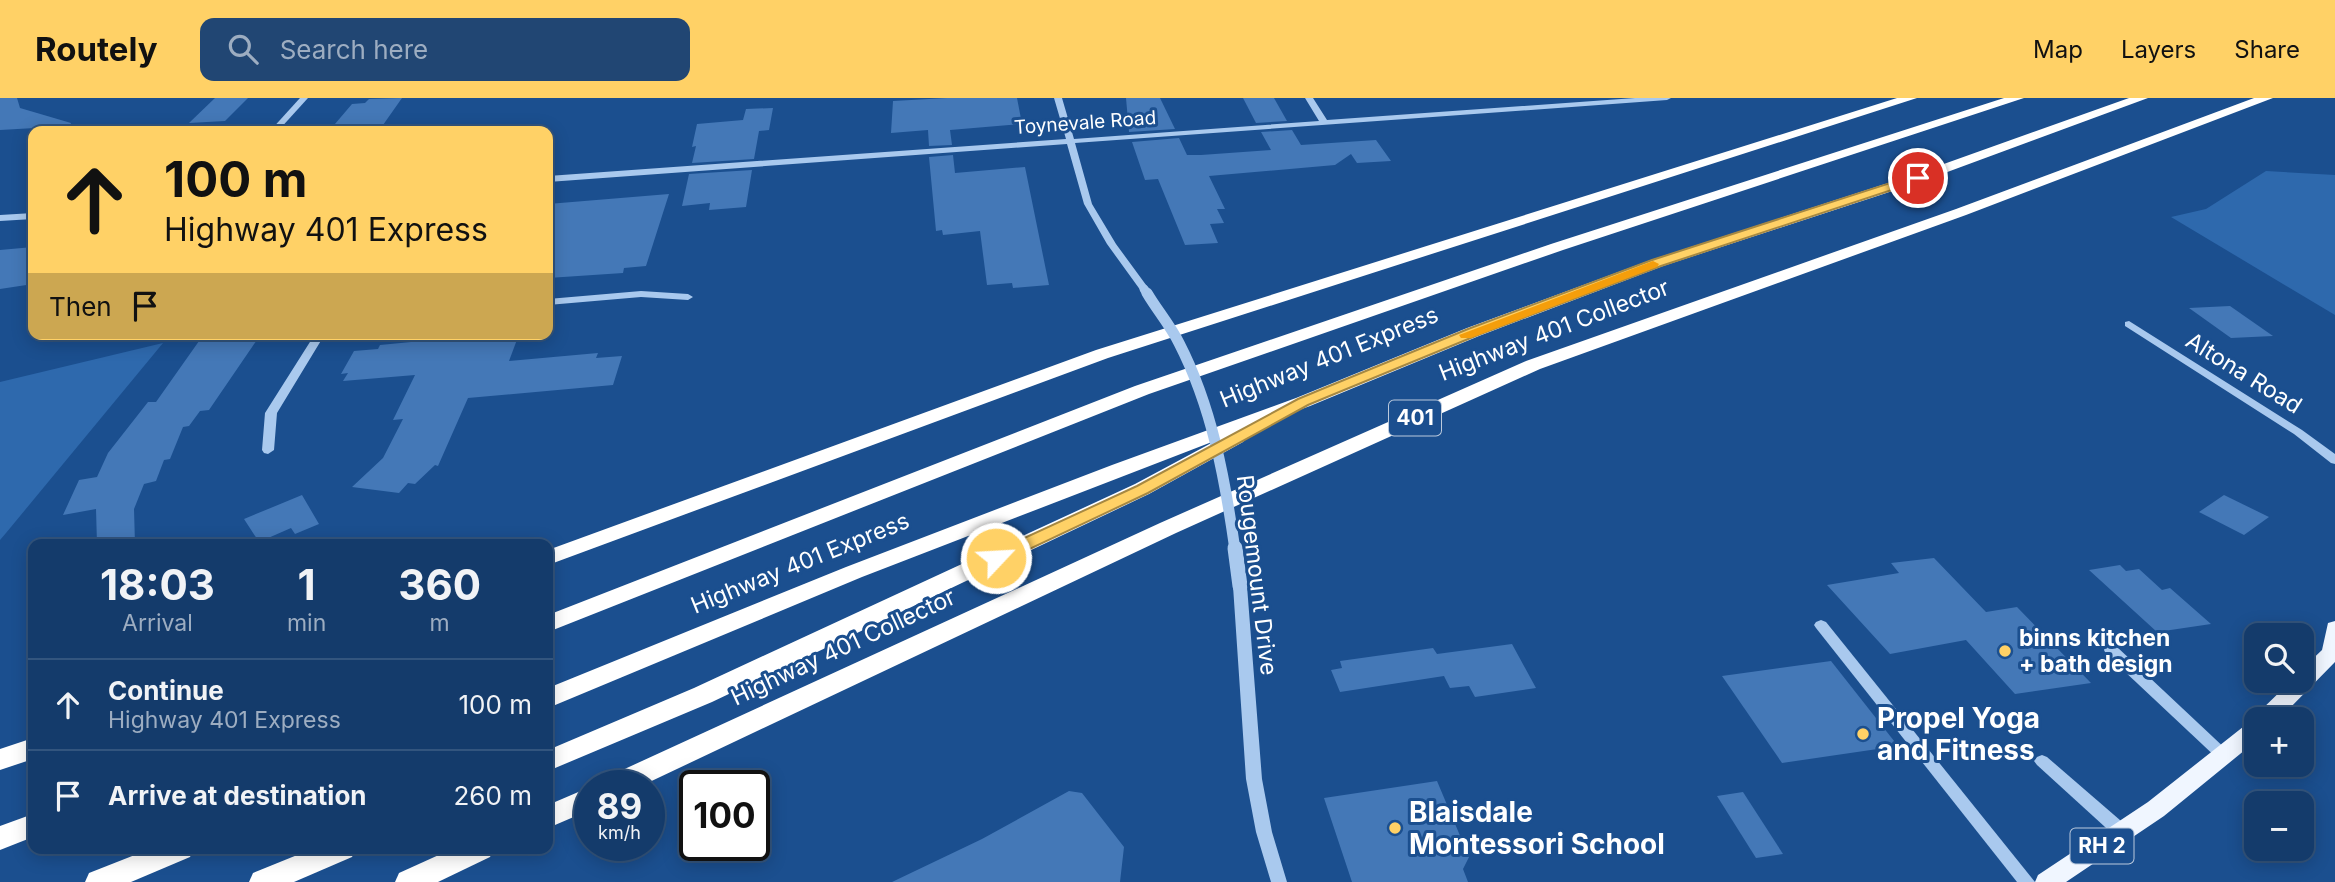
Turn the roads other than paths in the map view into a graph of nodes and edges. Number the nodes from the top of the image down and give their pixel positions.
1 (304, 98) edge
2 (1058, 98) edge
3 (1309, 98) edge
4 (1667, 98) edge
5 (1910, 98) edge
6 (2017, 98) edge
7 (2141, 98) edge
8 (2266, 98) edge
9 (1324, 122) junction
10 (279, 126) edge
11 (1070, 141) junction
12 (553, 179) edge
13 (28, 216) edge
14 (0, 218) edge
15 (1144, 289) joint
16 (688, 297) dead end
17 (553, 302) edge
18 (2129, 324) dead end
19 (316, 340) edge
20 (1303, 402) junction
21 (268, 450) dead end
22 (2335, 460) edge
23 (553, 556) edge
24 (553, 622) edge
25 (1821, 625) dead end
26 (2335, 628) edge
27 (2111, 650) dead end
28 (2334, 650) edge
29 (553, 696) edge
30 (2278, 707) edge
31 (2244, 739) edge
32 (28, 750) edge
33 (2224, 756) junction
34 (553, 759) edge
35 (0, 760) edge
36 (2042, 761) dead end
37 (649, 770) edge
38 (574, 805) edge
39 (553, 815) edge
40 (28, 827) edge
41 (2122, 832) junction
42 (0, 838) edge
43 (168, 854) edge
44 (330, 854) edge
45 (469, 854) edge
46 (99, 882) edge
47 (263, 882) edge
48 (409, 882) edge
49 (1279, 882) edge
50 (2027, 882) edge
51 (2047, 882) edge

1 - 10 street
2 - 11 street, Rougemount Drive
3 - 9 street
4 - 9 street, Toynevale Road
5 - 23 highway
6 - 24 highway, Highway 401 Express
7 - 20 highway, Highway 401 Express / 401
8 - 37 highway, Highway 401 Collector / 401
9 - 11 street, Toynevale Road
11 - 12 street, Toynevale Road
11 - 15 street, Rougemount Drive
13 - 14 street
15 - 49 street, Rougemount Drive, bridge
16 - 17 street
18 - 22 street, Altona Road
19 - 21 street
20 - 29 highway, Highway 401 Express / 401
20 - 34 highway
25 - 50 street
26 - 28 main road
27 - 33 street
28 - 30 main road
31 - 33 main road, RH 2
32 - 35 highway
33 - 41 main road, RH 2
36 - 41 street
38 - 39 highway
40 - 42 highway
41 - 51 main road, RH 2
43 - 46 highway
44 - 47 highway
45 - 48 highway

